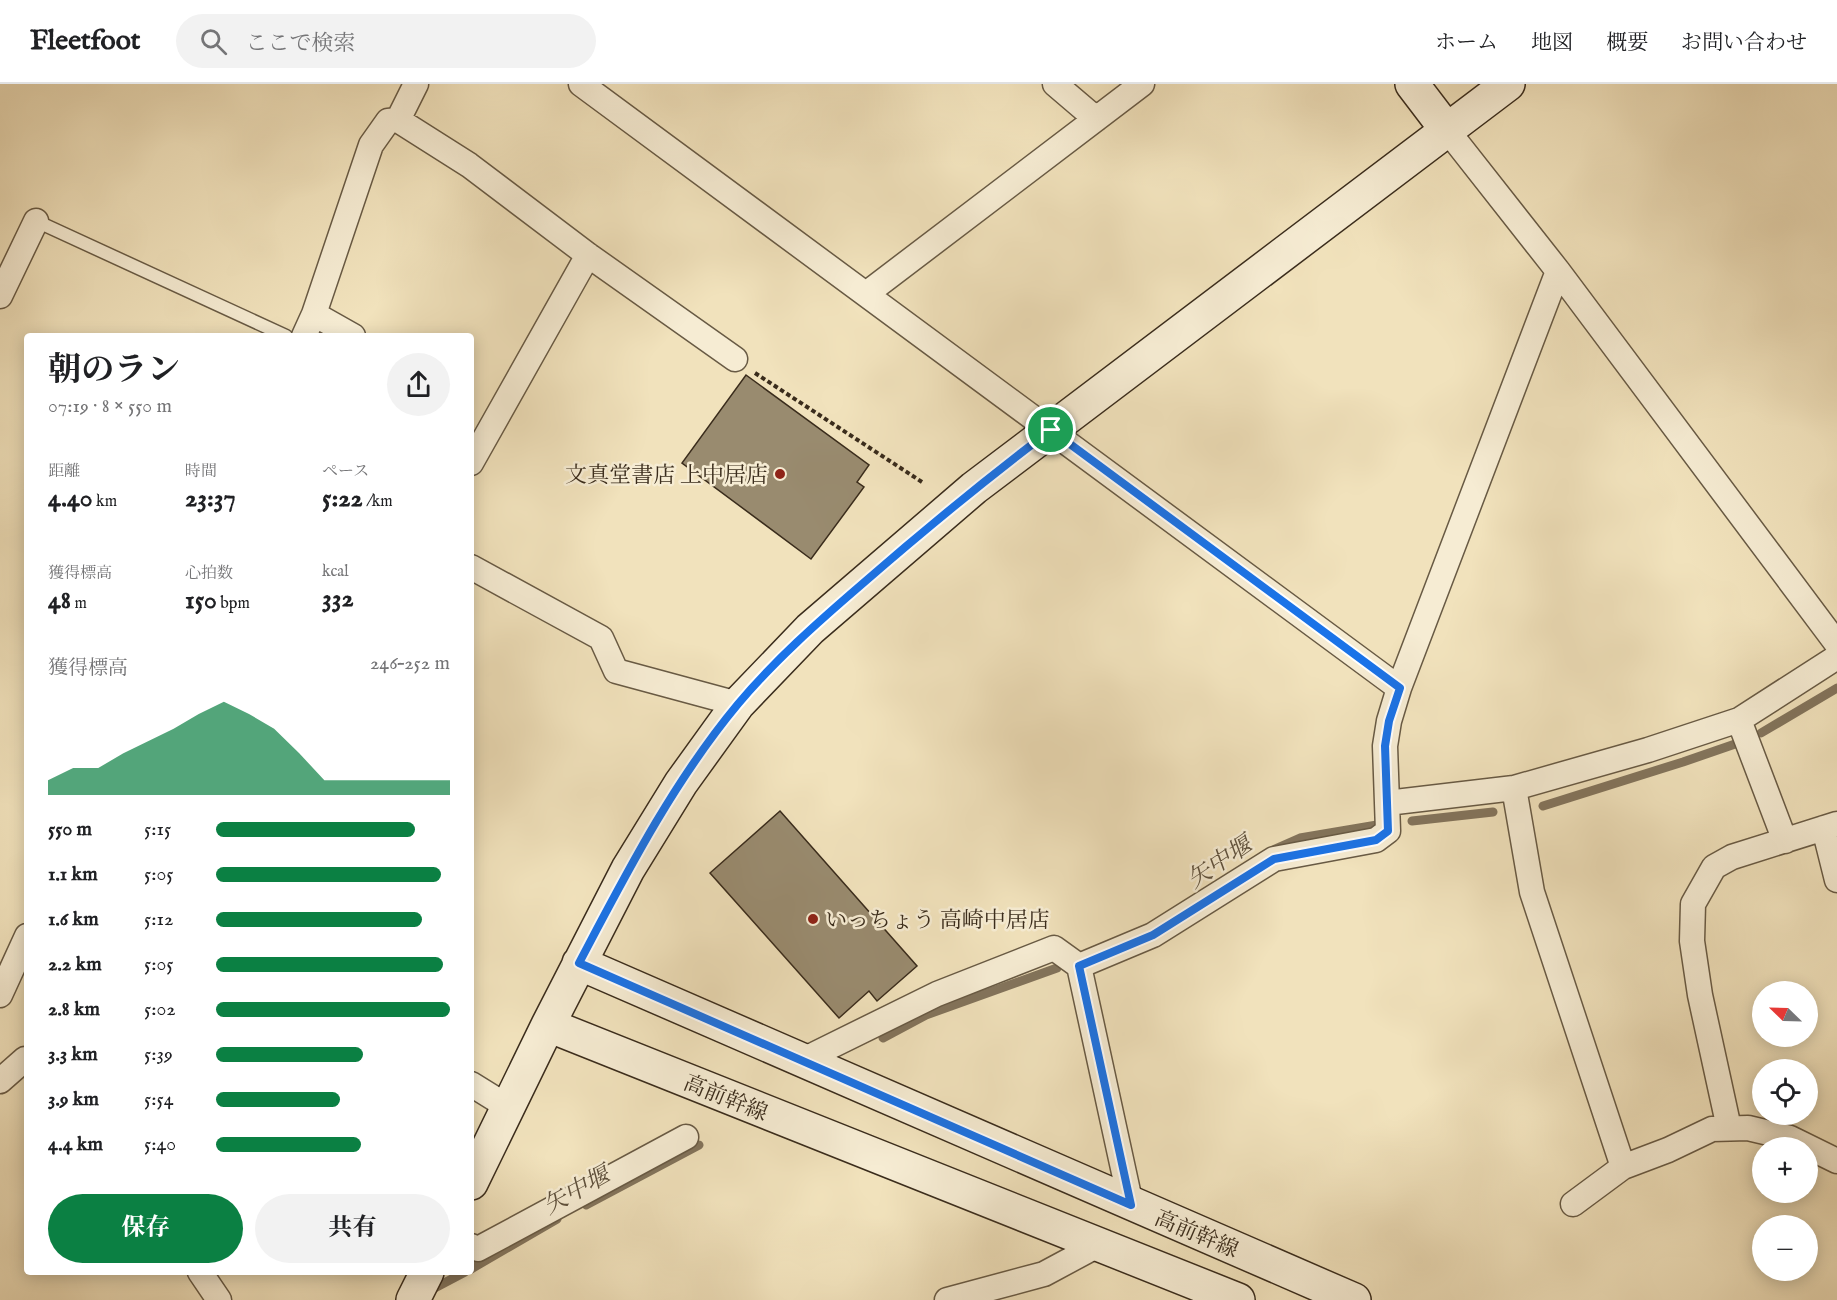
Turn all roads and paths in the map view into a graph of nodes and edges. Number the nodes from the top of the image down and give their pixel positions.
1 (416, 84) edge
2 (581, 84) edge
3 (1055, 84) edge
4 (1142, 84) edge
5 (1412, 84) edge
6 (1508, 84) edge
7 (1096, 119) junction
8 (398, 120) junction
9 (1446, 130) junction
10 (36, 221) joint
11 (588, 255) junction
12 (1558, 271) junction
13 (866, 294) junction
14 (0, 296) edge
15 (309, 325) edge
16 (279, 333) edge
17 (341, 333) edge
18 (735, 359) joint
19 (1051, 430) junction
20 (474, 458) edge
21 (922, 483) dead end
22 (474, 569) edge
23 (1837, 644) edge
24 (1837, 657) edge
25 (1400, 688) junction
26 (738, 704) junction
27 (1739, 720) junction
28 (1514, 788) junction
29 (1387, 803) junction
30 (1830, 826) edge
31 (1785, 841) junction
32 (1837, 880) edge
33 (24, 943) edge
34 (579, 963) junction
35 (1079, 966) junction
36 (0, 995) edge
37 (548, 1025) junction
38 (24, 1060) edge
39 (802, 1060) junction
40 (0, 1081) edge
41 (474, 1086) edge
42 (508, 1107) junction
43 (1729, 1128) junction
44 (686, 1137) dead end
45 (1837, 1161) edge
46 (1623, 1167) junction
47 (474, 1177) edge
48 (1573, 1204) dead end
49 (1131, 1205) junction
50 (1098, 1245) junction
51 (474, 1247) edge
52 (202, 1275) edge
53 (426, 1275) edge
54 (219, 1300) edge
55 (413, 1300) edge
56 (947, 1300) edge
57 (1238, 1300) edge
58 (1354, 1300) edge

1 - 8 street
2 - 13 street
3 - 7 street
4 - 7 street
5 - 9 street
6 - 9 street
7 - 13 street
8 - 11 street
8 - 15 street
9 - 12 street
9 - 19 street
10 - 14 street
10 - 16 lane
11 - 18 street
11 - 20 street
12 - 23 street
12 - 25 street
13 - 19 street
15 - 17 street
18 - 21 path
19 - 25 street
19 - 26 street
22 - 26 street
24 - 27 street
25 - 29 street
26 - 34 street
27 - 28 street
27 - 31 street
28 - 29 street
28 - 46 street
29 - 35 street
30 - 31 street
30 - 32 street
31 - 43 street
33 - 36 street
34 - 37 street
34 - 39 street, 高前幹線
35 - 39 street
35 - 49 street
37 - 42 street
37 - 50 street, 高前幹線
38 - 40 street
39 - 49 street, 高前幹線
41 - 42 street
42 - 47 street
43 - 45 street
43 - 46 street
44 - 51 street
46 - 48 street
49 - 58 street, 高前幹線
50 - 56 street
50 - 57 street, 高前幹線
52 - 54 street
53 - 55 street

